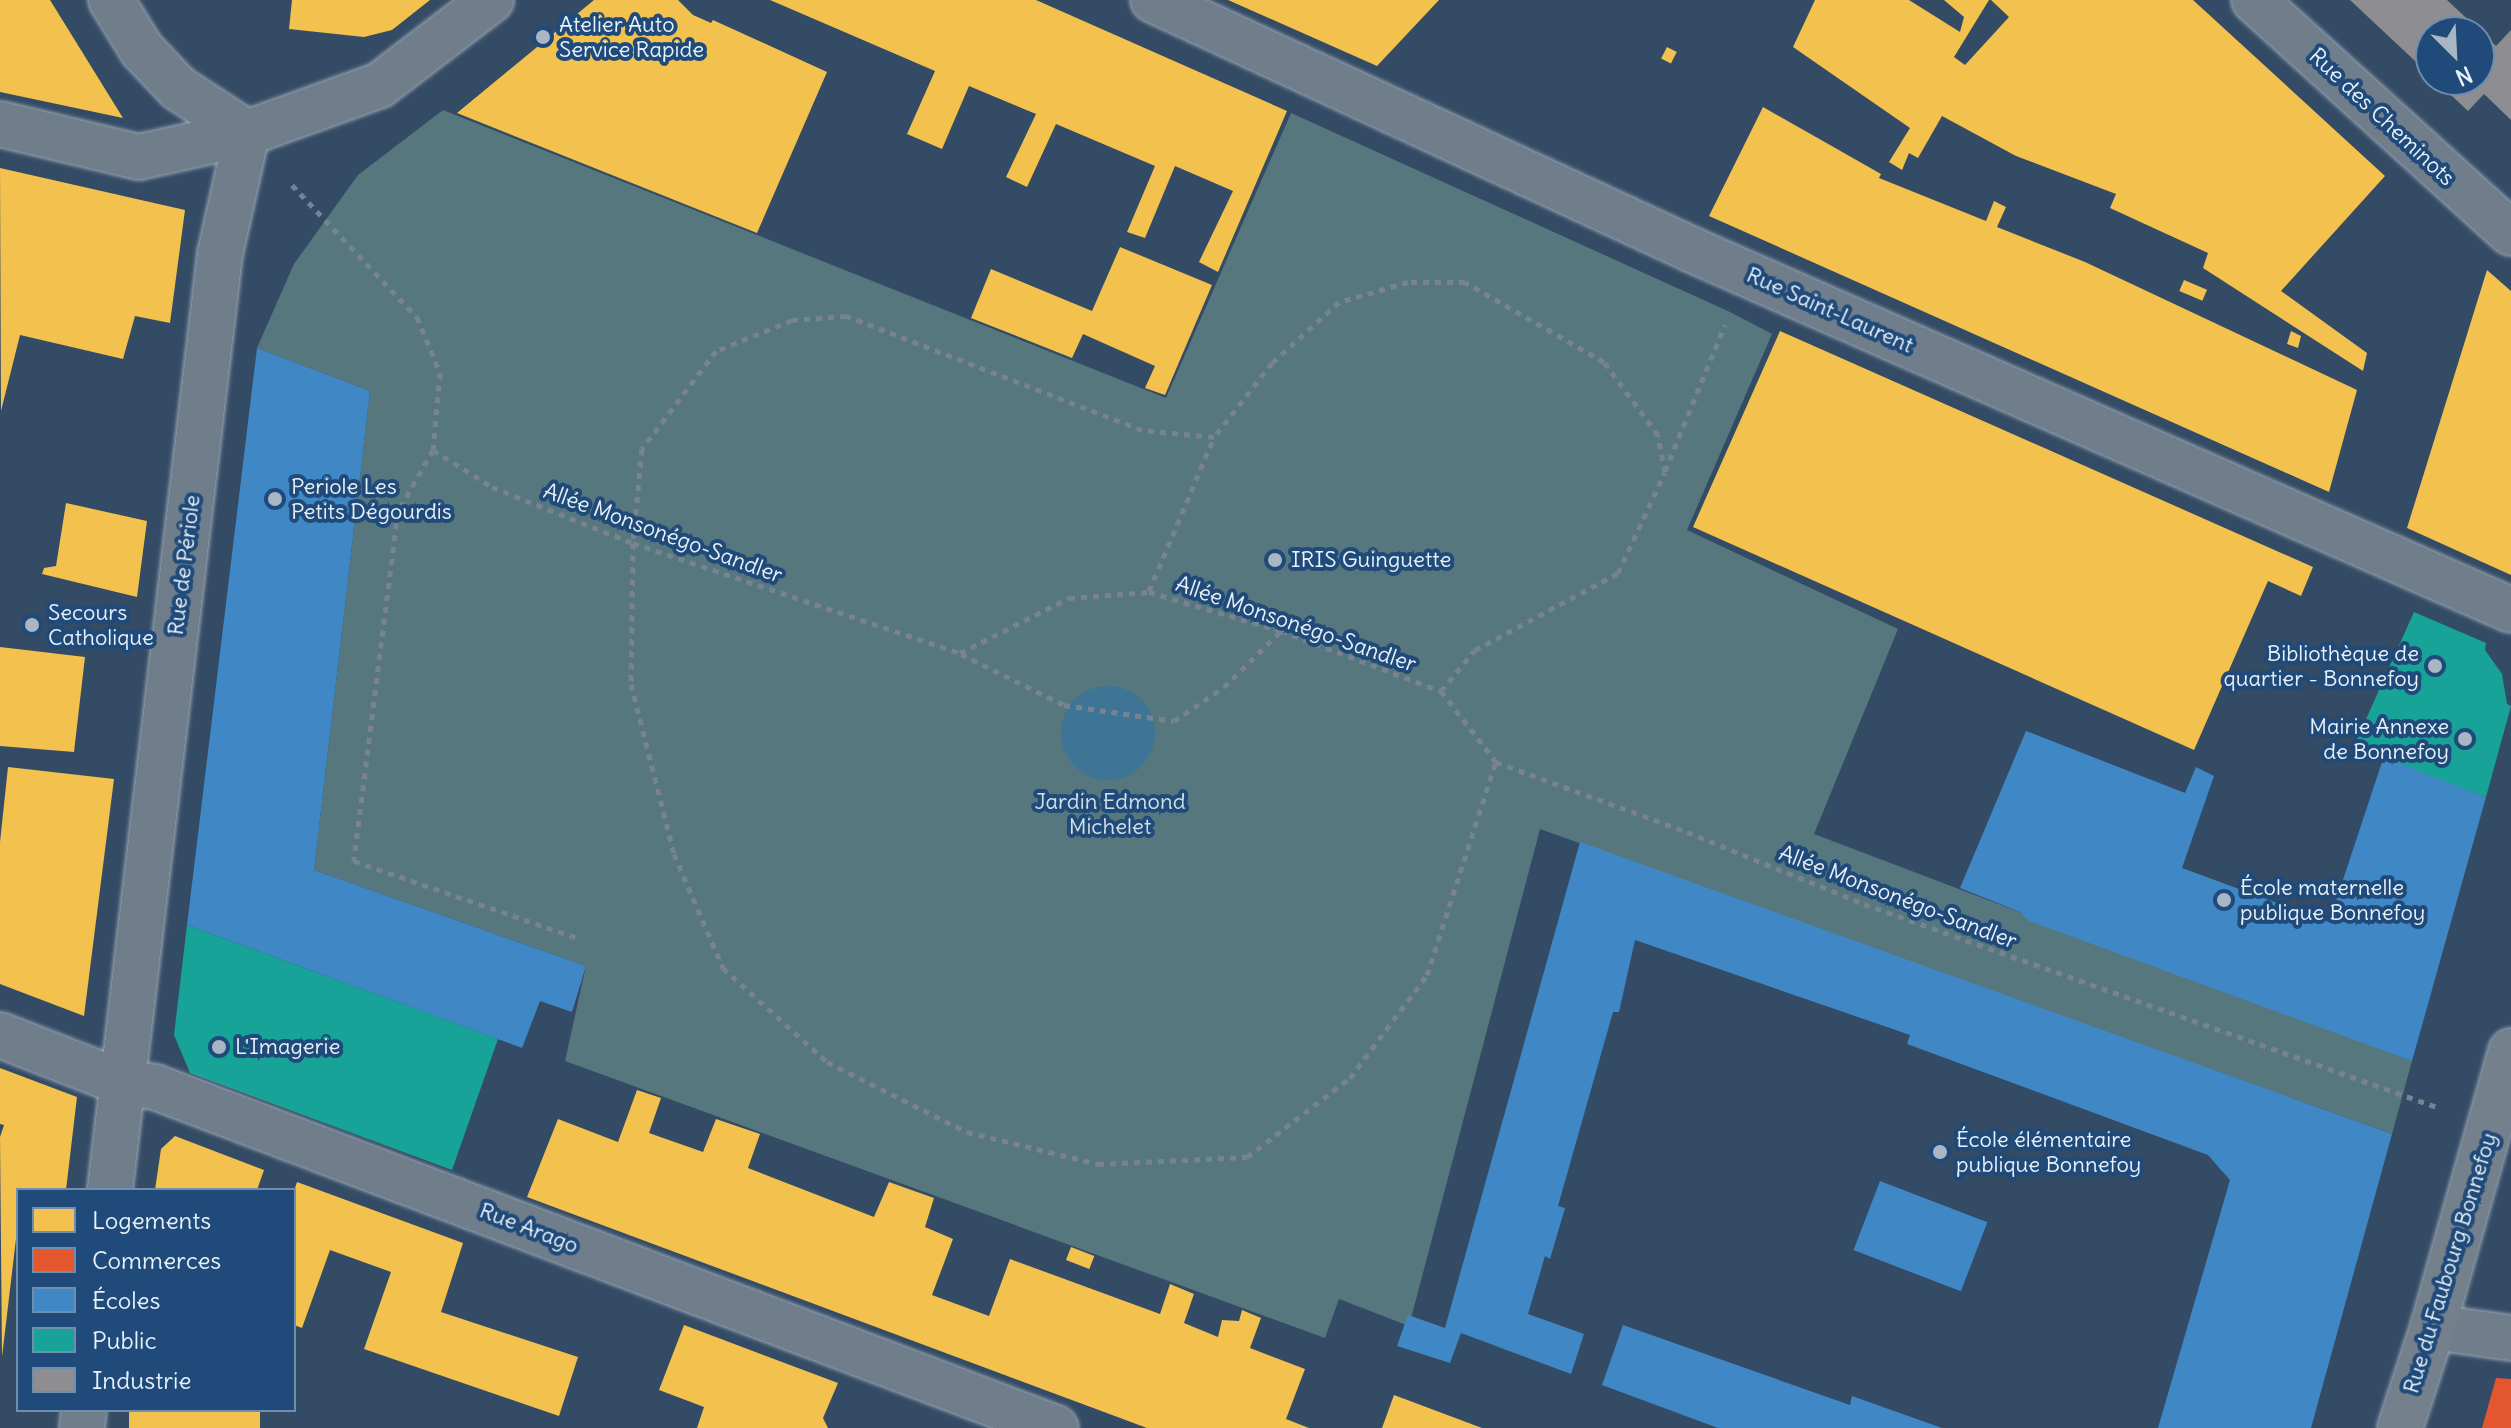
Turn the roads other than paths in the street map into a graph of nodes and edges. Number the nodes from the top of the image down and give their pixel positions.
1 (111, 0) edge
2 (491, 0) edge
3 (1153, 0) edge
4 (2254, 0) edge
5 (0, 124) edge
6 (247, 133) junction
7 (2511, 233) edge
8 (2511, 610) edge
9 (0, 1035) edge
10 (2511, 1051) edge
11 (123, 1083) junction
12 (110, 1188) edge
13 (2433, 1327) junction
14 (2511, 1338) edge
15 (1056, 1428) edge
16 (2400, 1428) edge

1 - 6 street
2 - 6 street
3 - 8 street, Rue Saint-Laurent
4 - 7 street, Rue des Cheminots
5 - 6 street
6 - 11 street, Rue de Périole
9 - 11 street, Rue Arago
10 - 13 main road, Rue du Faubourg Bonnefoy
11 - 12 street, Rue de Périole
11 - 15 street, Rue Arago
13 - 14 street
13 - 16 main road, Rue du Faubourg Bonnefoy

